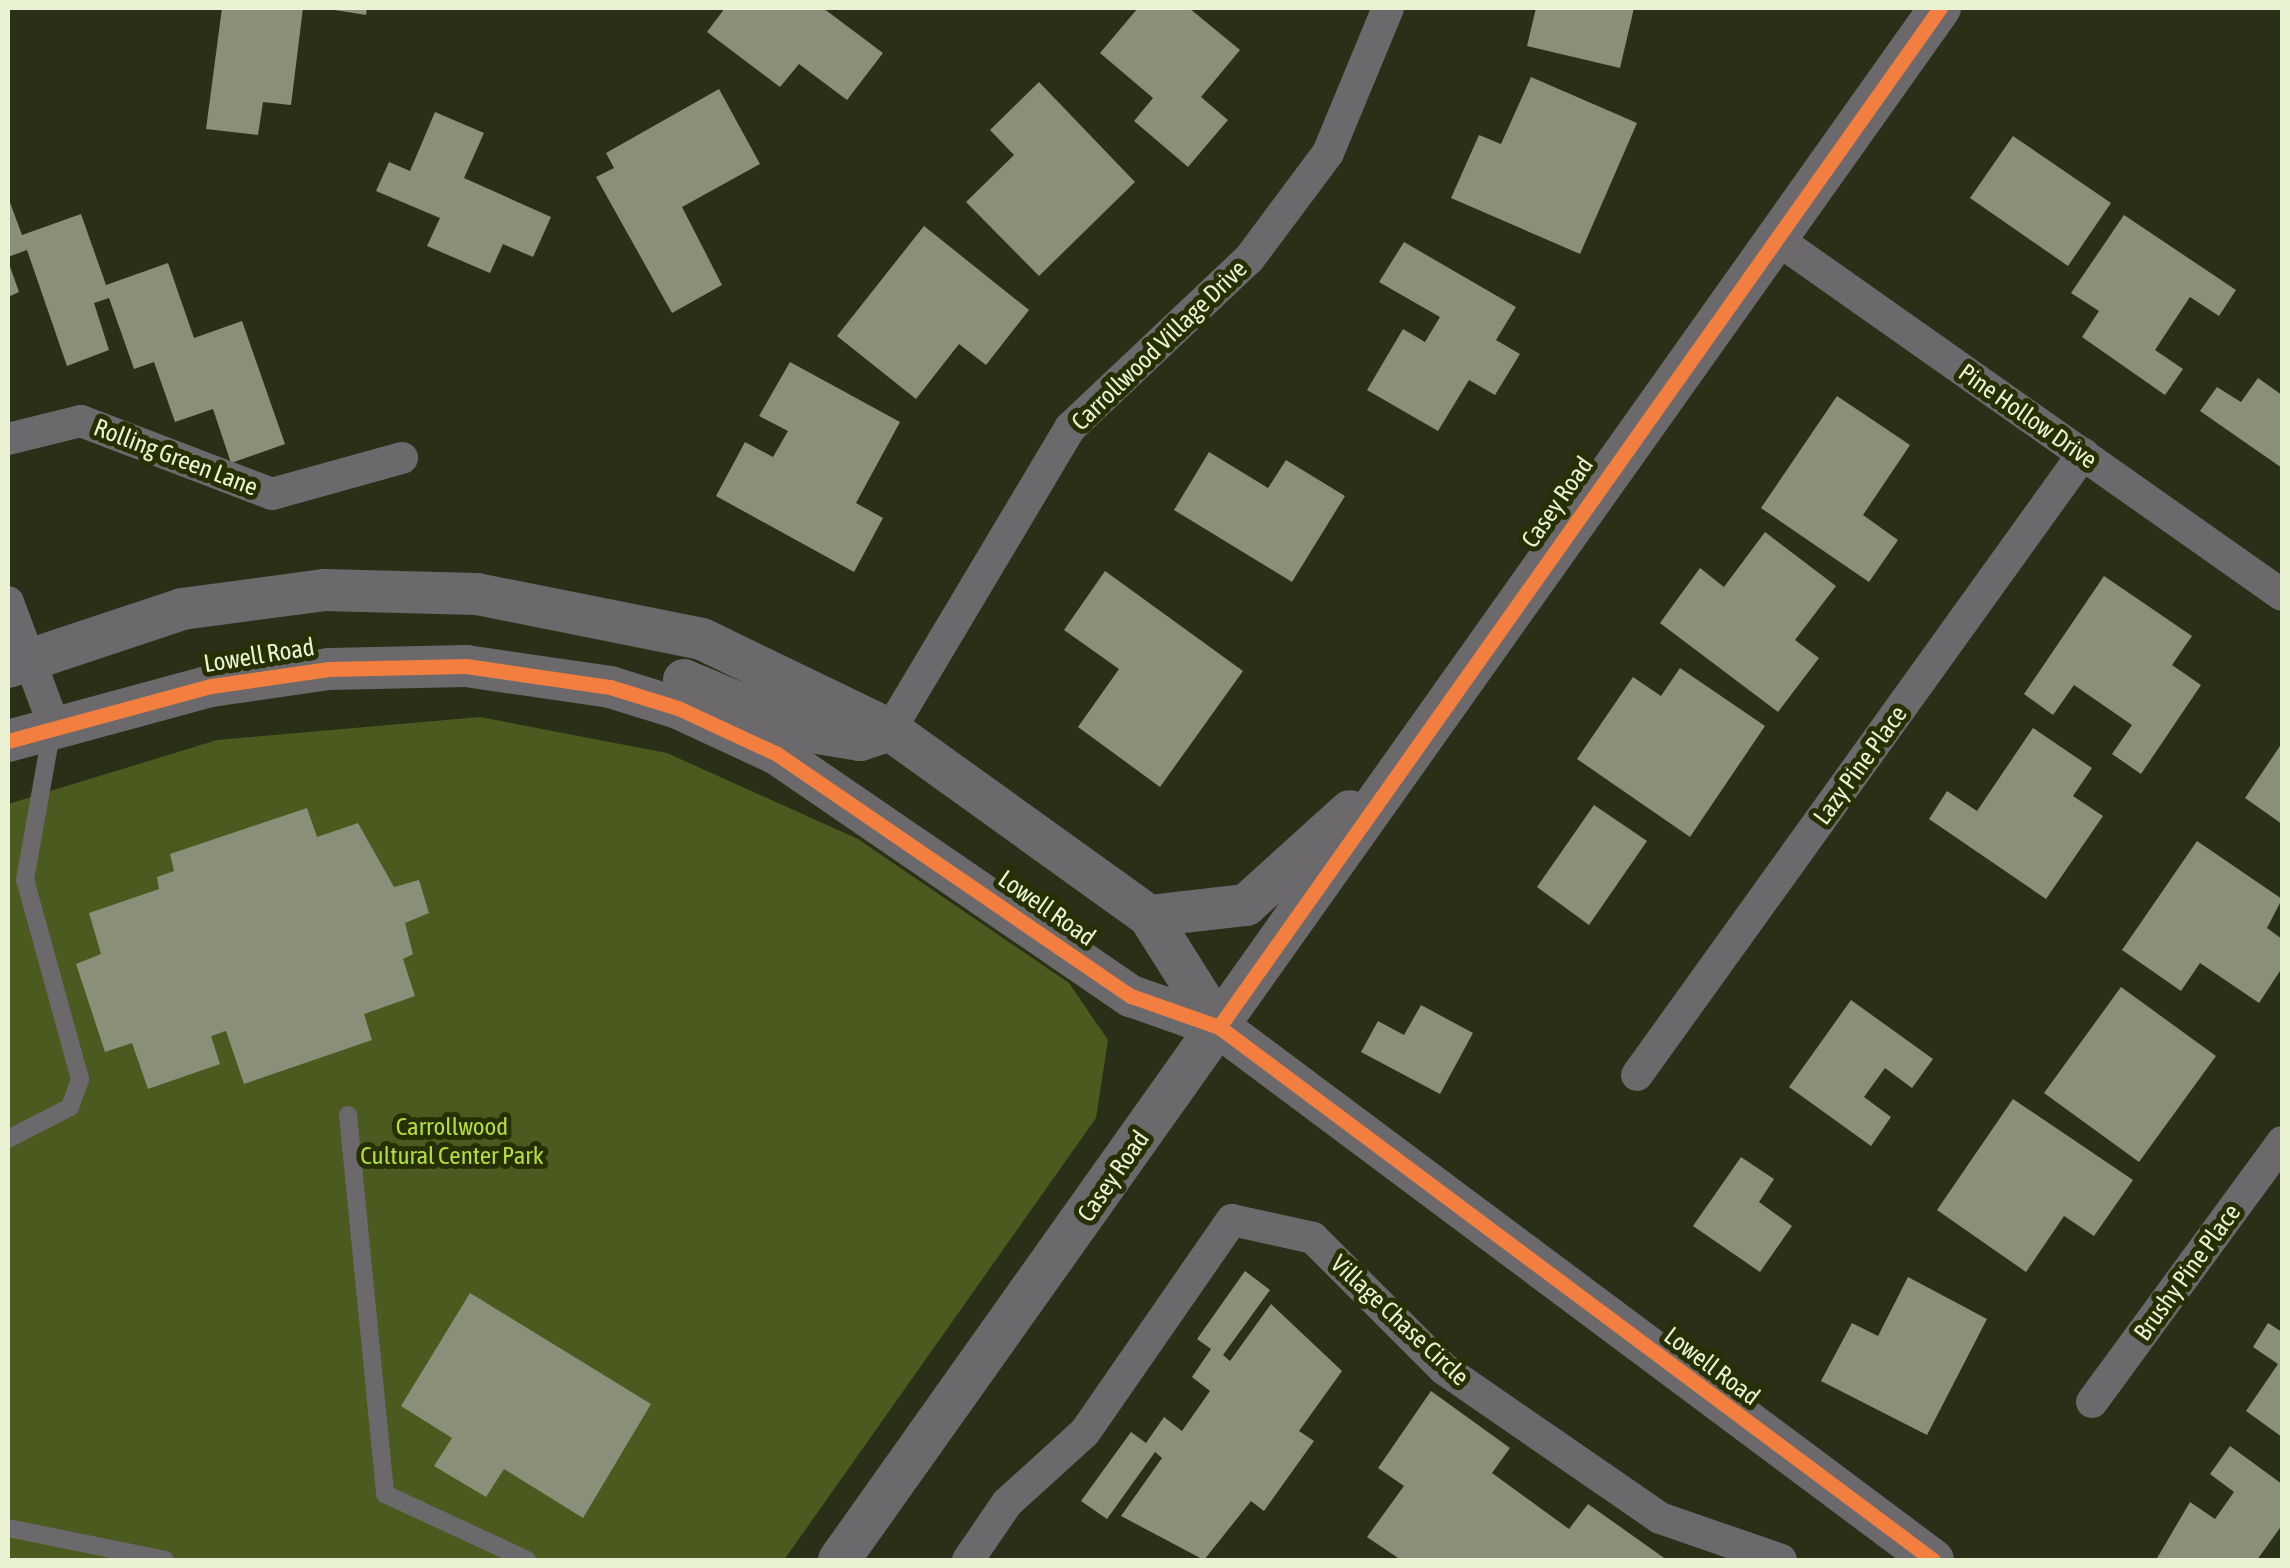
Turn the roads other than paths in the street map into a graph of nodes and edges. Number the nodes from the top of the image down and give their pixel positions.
1 (1388, 8) edge
2 (1940, 8) edge
3 (1774, 237) junction
4 (8, 440) edge
5 (2083, 454) junction
6 (402, 458) dead end
7 (2282, 595) edge
8 (8, 602) edge
9 (18, 664) edge
10 (610, 687) junction
11 (53, 723) junction
12 (890, 730) junction
13 (8, 741) edge
14 (1378, 799) junction
15 (8, 914) edge
16 (1149, 916) junction
17 (30, 921) junction
18 (1219, 1027) junction
19 (1638, 1075) dead end
20 (348, 1115) dead end
21 (8, 1140) edge
22 (2282, 1142) edge
23 (2092, 1402) dead end
24 (8, 1528) edge
25 (165, 1560) edge
26 (527, 1560) edge
27 (839, 1560) edge
28 (968, 1560) edge
29 (1781, 1560) edge
30 (1933, 1560) edge

1 - 12 street, Carrollwood Village Drive
2 - 3 street, Casey Road
3 - 5 street, Pine Hollow Drive
3 - 14 street, Casey Road
4 - 6 street, Rolling Green Lane
5 - 7 street, Pine Hollow Drive
5 - 19 street, Lazy Pine Place
8 - 9 street
9 - 11 street
9 - 12 street, Lowell Road
10 - 11 street, Lowell Road
10 - 12 street
10 - 18 street, Lowell Road
11 - 13 street, Lowell Road
11 - 17 lane
12 - 16 street, Lowell Road
14 - 16 street
14 - 18 street, Casey Road
15 - 17 lane
16 - 18 street, Lowell Road
17 - 21 lane
18 - 27 street, Casey Road
18 - 30 street, Lowell Road
20 - 26 lane
22 - 23 street, Brushy Pine Place
24 - 25 lane
28 - 29 street, Village Chase Circle

